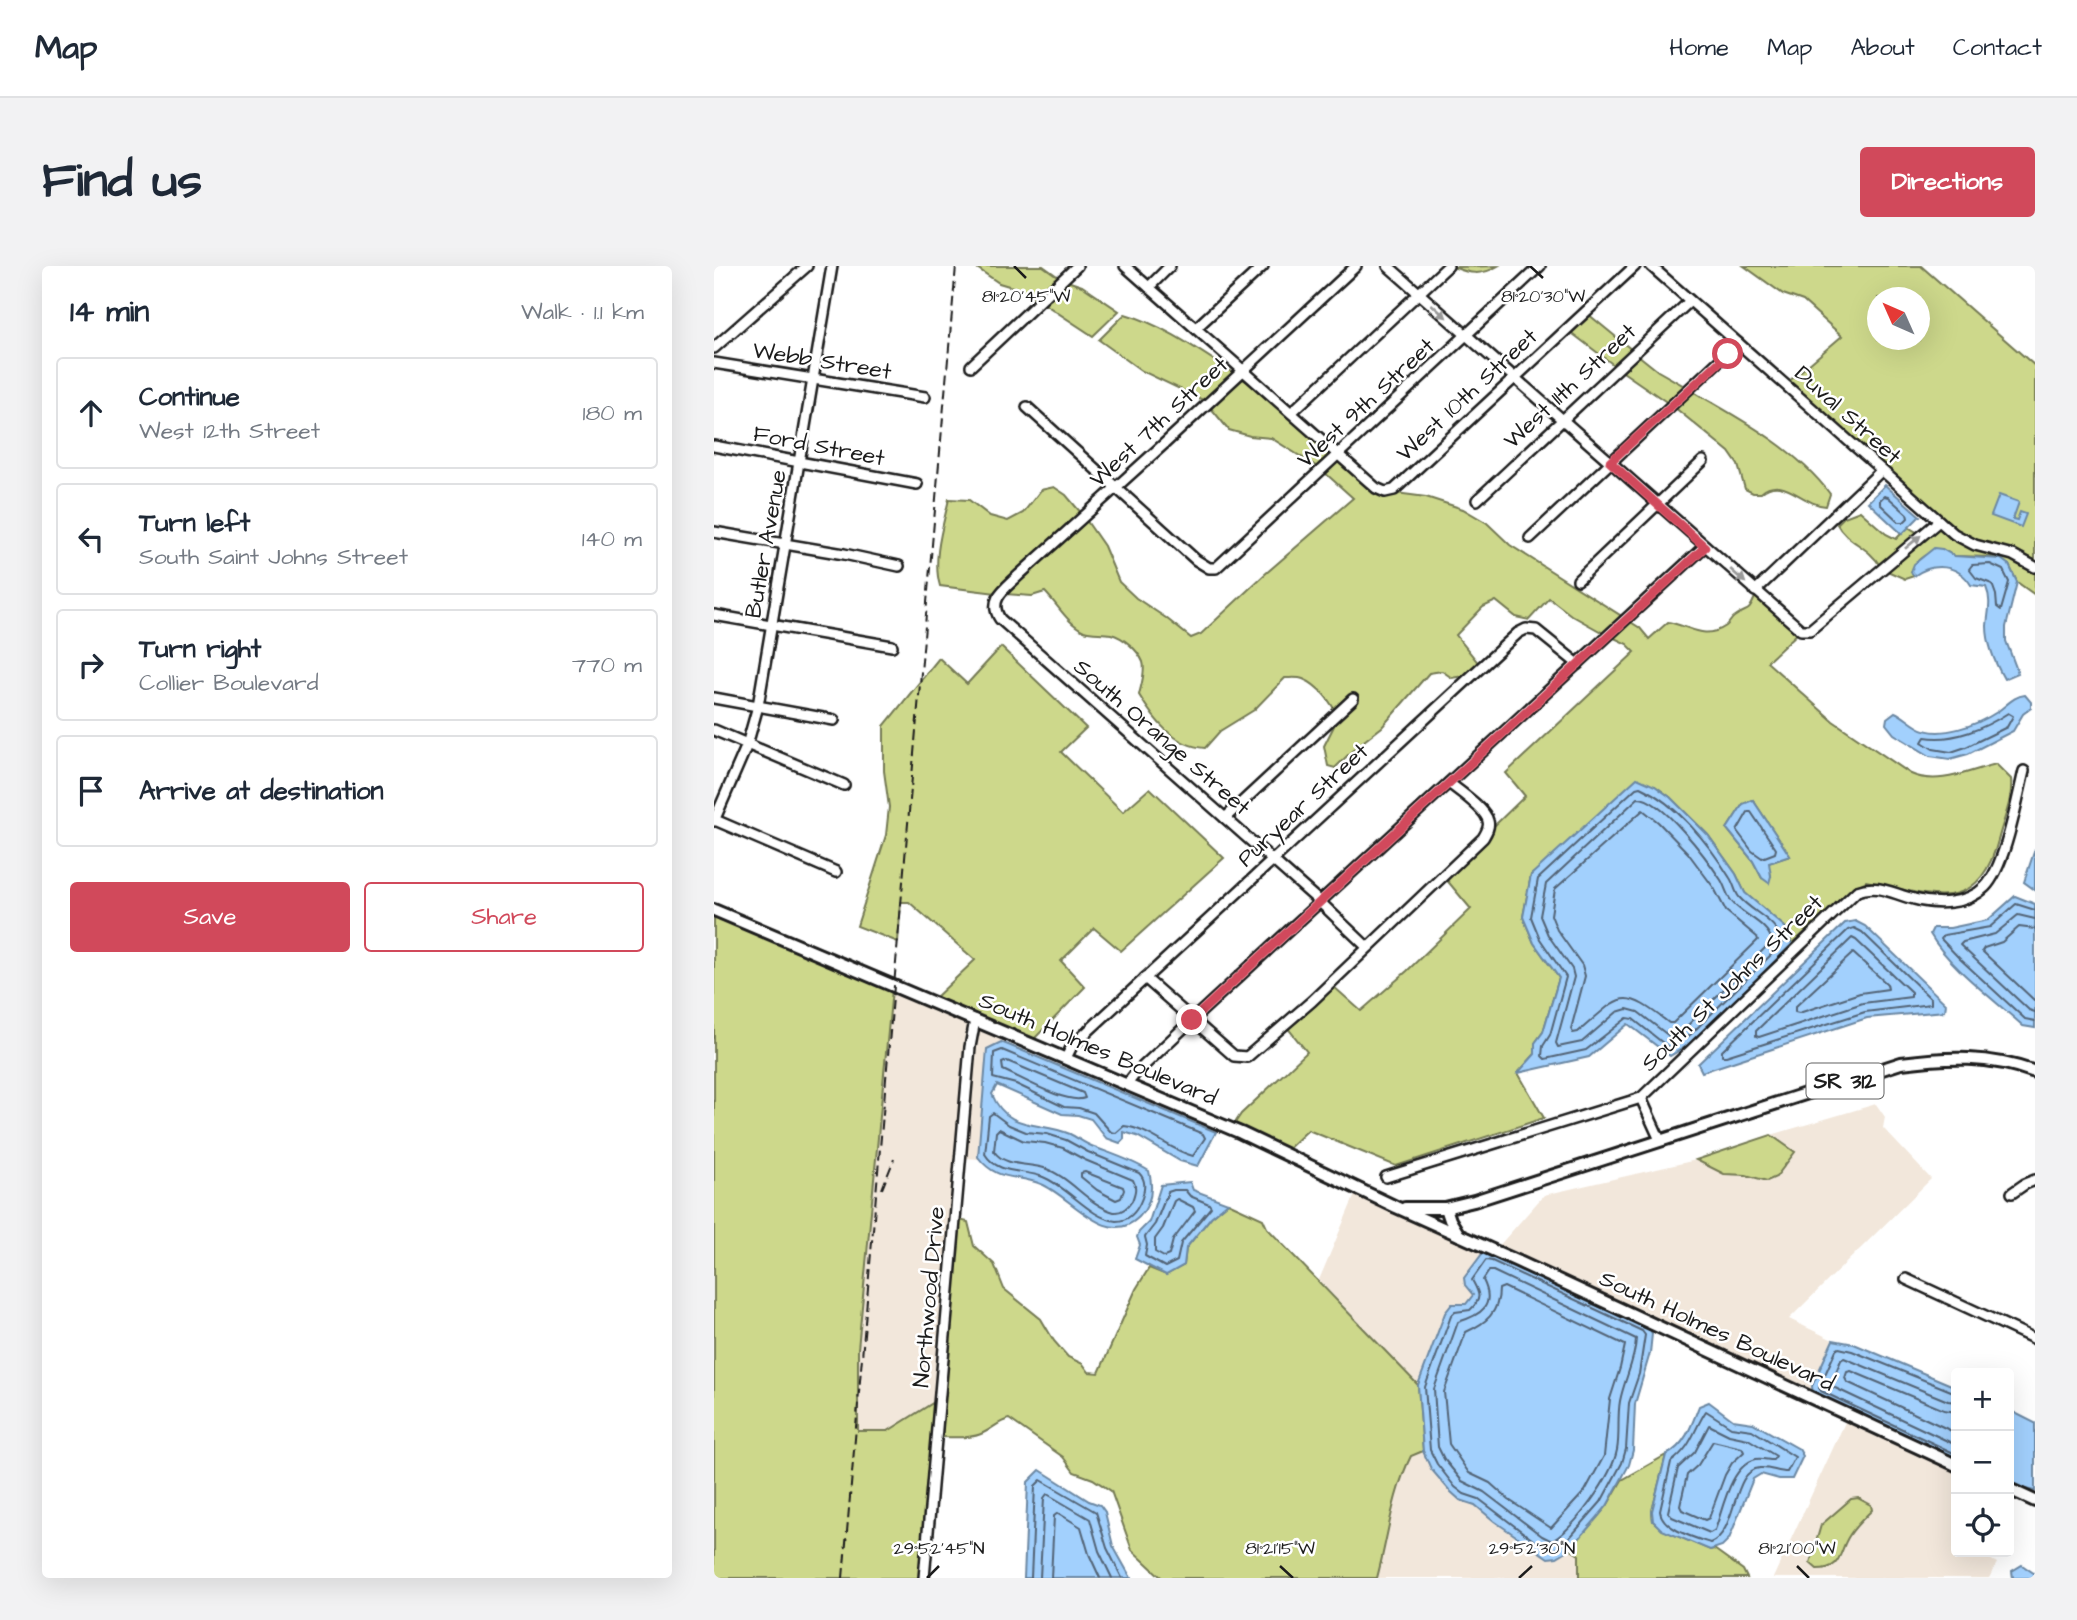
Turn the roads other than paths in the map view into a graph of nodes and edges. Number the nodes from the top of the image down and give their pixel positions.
1 (807, 266) edge
2 (832, 266) edge
3 (1077, 266) edge
4 (1125, 266) edge
5 (1170, 266) edge
6 (1263, 266) edge
7 (1356, 266) edge
8 (1388, 266) edge
9 (1448, 266) edge
10 (1541, 266) edge
11 (1635, 266) edge
12 (1651, 266) edge
13 (1149, 287) junction
14 (1419, 293) junction
15 (1690, 301) junction
16 (1196, 328) junction
17 (1466, 335) junction
18 (1738, 343) junction
19 (714, 348) edge
20 (714, 363) edge
21 (971, 366) dead end
22 (1244, 370) junction
23 (814, 377) junction
24 (1514, 377) junction
25 (925, 397) dead end
26 (1027, 407) dead end
27 (1292, 412) junction
28 (1562, 419) junction
29 (714, 446) edge
30 (1339, 453) junction
31 (800, 461) junction
32 (1703, 461) dead end
33 (1610, 462) junction
34 (1881, 471) junction
35 (917, 484) dead end
36 (1117, 487) junction
37 (1477, 500) dead end
38 (1657, 504) junction
39 (1939, 520) junction
40 (714, 532) edge
41 (1530, 538) dead end
42 (785, 544) junction
43 (1705, 547) junction
44 (899, 566) dead end
45 (2035, 567) edge
46 (1578, 580) dead end
47 (1755, 591) junction
48 (995, 610) joint
49 (714, 615) edge
50 (771, 625) junction
51 (892, 646) dead end
52 (1578, 664) junction
53 (714, 698) edge
54 (1353, 699) dead end
55 (758, 706) junction
56 (834, 720) dead end
57 (714, 730) edge
58 (747, 745) junction
59 (2024, 771) dead end
60 (1449, 783) junction
61 (844, 785) dead end
62 (1226, 818) junction
63 (714, 820) edge
64 (1273, 860) junction
65 (836, 872) dead end
66 (1320, 902) junction
67 (714, 910) edge
68 (1367, 947) junction
69 (1145, 978) junction
70 (975, 1020) junction
71 (1192, 1020) junction
72 (1066, 1058) junction
73 (2035, 1072) edge
74 (1127, 1084) junction
75 (1642, 1098) junction
76 (1660, 1140) junction
77 (1386, 1177) dead end
78 (2035, 1180) edge
79 (2012, 1193) dead end
80 (1396, 1207) junction
81 (1446, 1208) junction
82 (1460, 1237) junction
83 (1906, 1279) dead end
84 (2035, 1339) edge
85 (1951, 1463) edge
86 (2014, 1491) edge
87 (2035, 1501) edge
88 (924, 1578) edge

1 - 19 street
2 - 23 street, Butler Avenue
3 - 21 street
4 - 13 street
5 - 13 street
6 - 16 street
7 - 22 street, West 7th Street
8 - 14 street
9 - 14 street
10 - 17 street, West 9th Street
11 - 24 street, West 10th Street
12 - 15 street, Duval Street
13 - 16 street
14 -> 17 street
14 - 27 street
15 - 18 street, Duval Street
15 - 28 street, West 11th Street
16 - 22 street
17 - 24 street
17 - 30 street, West 9th Street
18 - 33 street
18 - 34 street, Duval Street
20 - 23 street, Webb Street
22 - 27 street
22 - 36 street, West 7th Street
23 - 25 street, Webb Street
23 - 31 street, Butler Avenue
24 - 28 street
24 - 30 street, West 10th Street
26 - 36 street
27 - 30 street
28 - 33 street
28 - 37 street, West 11th Street
29 - 31 street, Ford Street
30 - 36 street, West 9th Street
31 - 35 street, Ford Street
31 - 42 street, Butler Avenue
32 - 38 street
33 - 38 street
33 - 41 street
34 - 39 street, Duval Street
34 - 47 street
36 - 48 street, West 7th Street
38 - 43 street
38 - 46 street
39 - 45 street, Duval Street
47 -> 39 street
40 - 42 street
42 - 44 street
42 - 50 street, Butler Avenue
43 -> 47 street
43 - 52 street
48 - 62 street, South Orange Street
49 - 50 street
50 - 51 street
50 - 55 street, Butler Avenue
52 - 60 street
52 - 64 street, Puryear Street
53 - 55 street
54 - 62 street
55 - 56 street
55 - 58 street, Butler Avenue
57 - 58 street
58 - 61 street
58 - 63 street, Butler Avenue
59 - 75 street, South St Johns Street
60 - 66 street
60 - 68 street
62 - 64 street, South Orange Street
63 - 65 street
64 - 66 street, South Orange Street
64 - 69 street, Puryear Street
66 - 68 street, South Orange Street
66 - 71 street
67 - 70 main road, South Holmes Boulevard
68 - 71 street
69 - 71 street
69 - 72 street, Puryear Street
70 - 72 main road, South Holmes Boulevard
70 - 88 street, Northwood Drive
71 - 74 street
72 - 74 main road, South Holmes Boulevard
73 - 76 main road, SR 312
74 - 80 main road, South Holmes Boulevard
75 - 76 street
75 - 77 street, South St Johns Street
76 - 81 main road, SR 312
78 - 79 street
80 - 81 main road, SR 312
80 - 82 main road, South Holmes Boulevard
81 - 82 main road
82 - 85 main road, South Holmes Boulevard
83 - 84 street
86 - 87 main road

